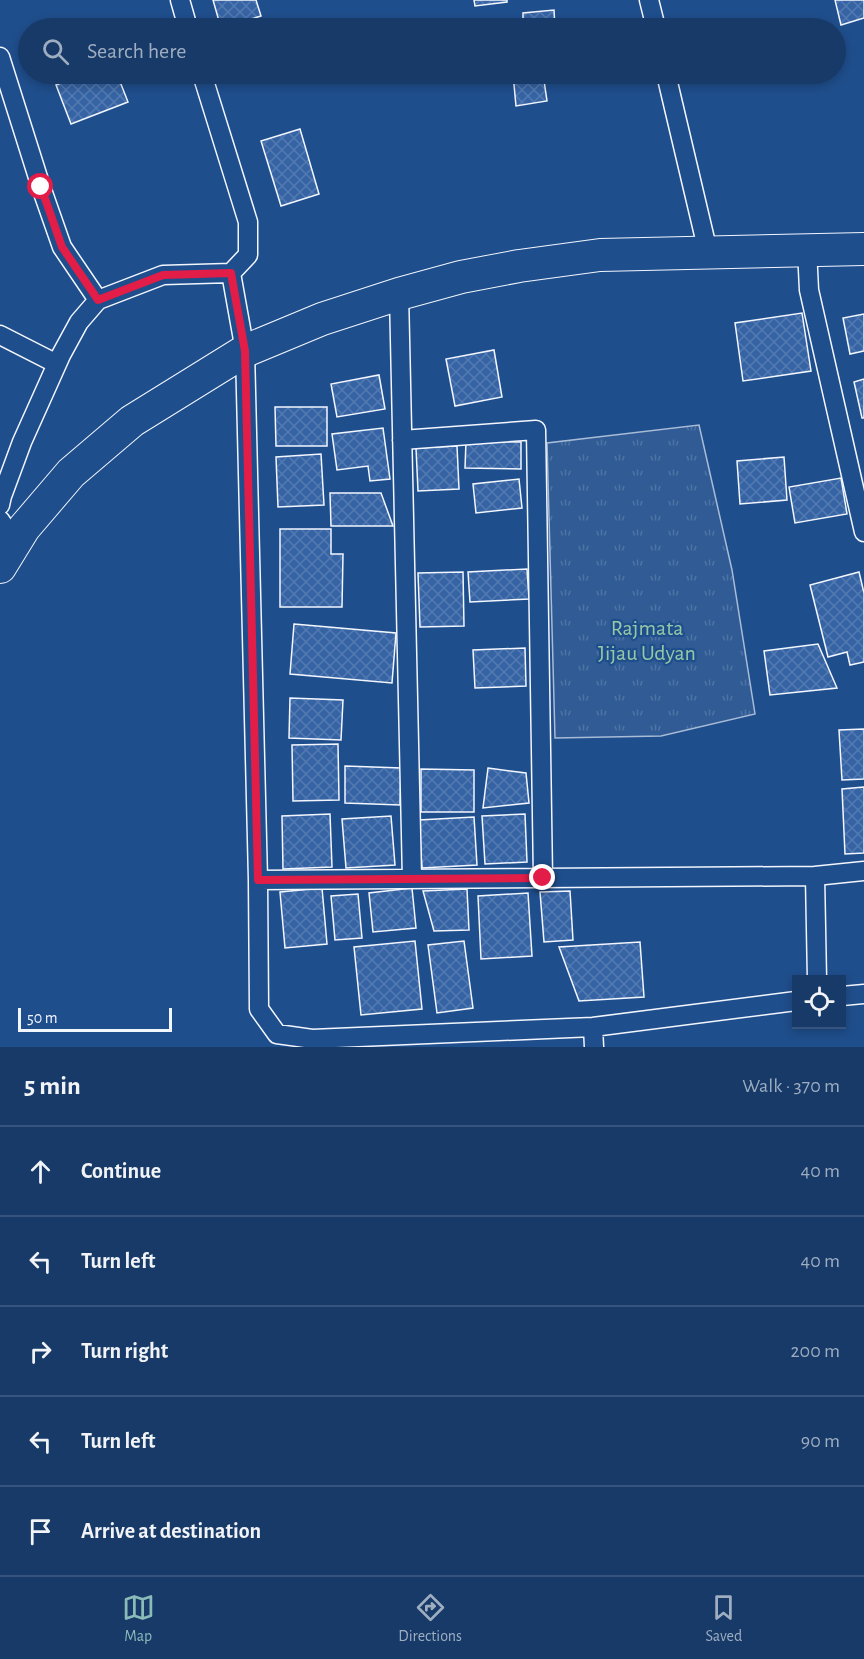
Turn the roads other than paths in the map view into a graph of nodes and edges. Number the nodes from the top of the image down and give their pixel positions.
1 (180, 0) edge
2 (649, 0) edge
3 (185, 18) edge
4 (654, 18) edge
5 (0, 57) edge
6 (205, 84) edge
7 (668, 84) edge
8 (807, 249) junction
9 (864, 249) edge
10 (708, 252) junction
11 (231, 273) junction
12 (399, 294) junction
13 (98, 300) junction
14 (0, 334) edge
15 (245, 351) junction
16 (57, 364) junction
17 (402, 440) junction
18 (0, 505) edge
19 (864, 532) edge
20 (5, 543) edge
21 (864, 871) edge
22 (815, 876) junction
23 (543, 878) junction
24 (412, 879) junction
25 (258, 880) junction
26 (817, 975) edge
27 (864, 994) edge
28 (846, 996) edge
29 (792, 1002) edge
30 (593, 1028) junction
31 (594, 1047) edge

1 - 3 street
2 - 4 street
5 - 13 street
6 - 11 street
7 - 10 street
8 - 9 highway
8 - 10 highway
8 - 19 street
10 - 12 highway
11 - 13 street
11 - 15 street
12 - 15 highway
12 - 17 street
13 - 16 street
14 - 16 street
15 - 20 highway
15 - 25 street
16 - 18 street
17 - 23 street
17 - 24 street
21 - 22 street
22 - 23 street
22 - 26 street
23 - 24 street
24 - 25 street
25 - 30 street
27 - 28 street
29 - 30 street
30 - 31 street

